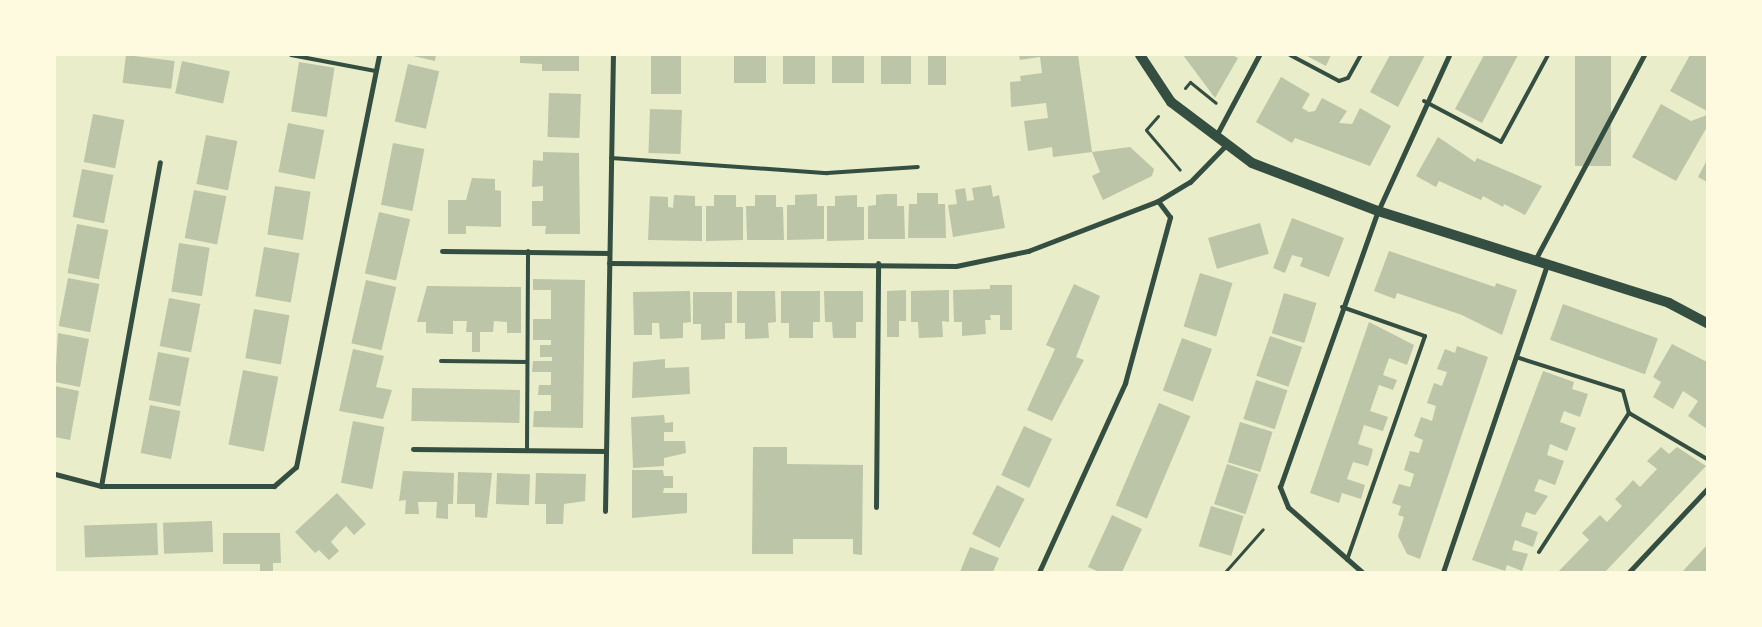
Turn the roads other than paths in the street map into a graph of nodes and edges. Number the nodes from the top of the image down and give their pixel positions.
1 (291, 55) edge
2 (378, 55) edge
3 (612, 55) edge
4 (1140, 55) edge
5 (1260, 55) edge
6 (1290, 55) edge
7 (1361, 55) edge
8 (1449, 55) edge
9 (1548, 55) edge
10 (1644, 55) edge
11 (376, 71) junction
12 (1424, 101) junction
13 (1214, 138) junction
14 (1226, 146) junction
15 (611, 158) junction
16 (160, 162) dead end
17 (918, 167) dead end
18 (1158, 201) junction
19 (1378, 211) junction
20 (442, 251) dead end
21 (528, 251) junction
22 (609, 253) junction
23 (1535, 260) junction
24 (609, 263) junction
25 (878, 263) junction
26 (1547, 263) junction
27 (1342, 307) junction
28 (1707, 323) edge
29 (1516, 357) junction
30 (441, 360) dead end
31 (527, 362) junction
32 (1630, 413) junction
33 (413, 449) dead end
34 (527, 450) junction
35 (606, 451) junction
36 (1707, 459) edge
37 (55, 474) edge
38 (101, 486) junction
39 (1707, 489) edge
40 (876, 507) dead end
41 (605, 511) dead end
42 (1539, 552) dead end
43 (1346, 561) junction
44 (1039, 572) edge
45 (1362, 572) edge
46 (1443, 572) edge
47 (1629, 572) edge

1 - 11 lane
2 - 11 street
3 - 15 street
4 - 13 main road
5 - 13 street
6 - 7 lane
8 - 12 street
9 - 12 lane
10 - 23 street
11 - 38 street
12 - 19 street
13 - 14 main road
14 - 18 street
14 - 19 main road
15 - 17 lane
15 - 22 street
16 - 38 street
18 - 25 street
18 - 44 street
19 - 23 main road
19 - 27 street
20 - 21 street
21 - 22 street
21 - 31 lane
22 - 24 street
23 - 26 main road
24 - 25 street
24 - 35 street
25 - 40 street
26 - 28 main road
26 - 29 street
27 - 43 street
27 - 43 lane
29 - 32 lane
29 - 46 street
30 - 31 lane
31 - 34 lane
32 - 36 lane
32 - 42 lane
33 - 34 street
34 - 35 street
35 - 41 street
37 - 38 street
39 - 47 street
43 - 45 street

